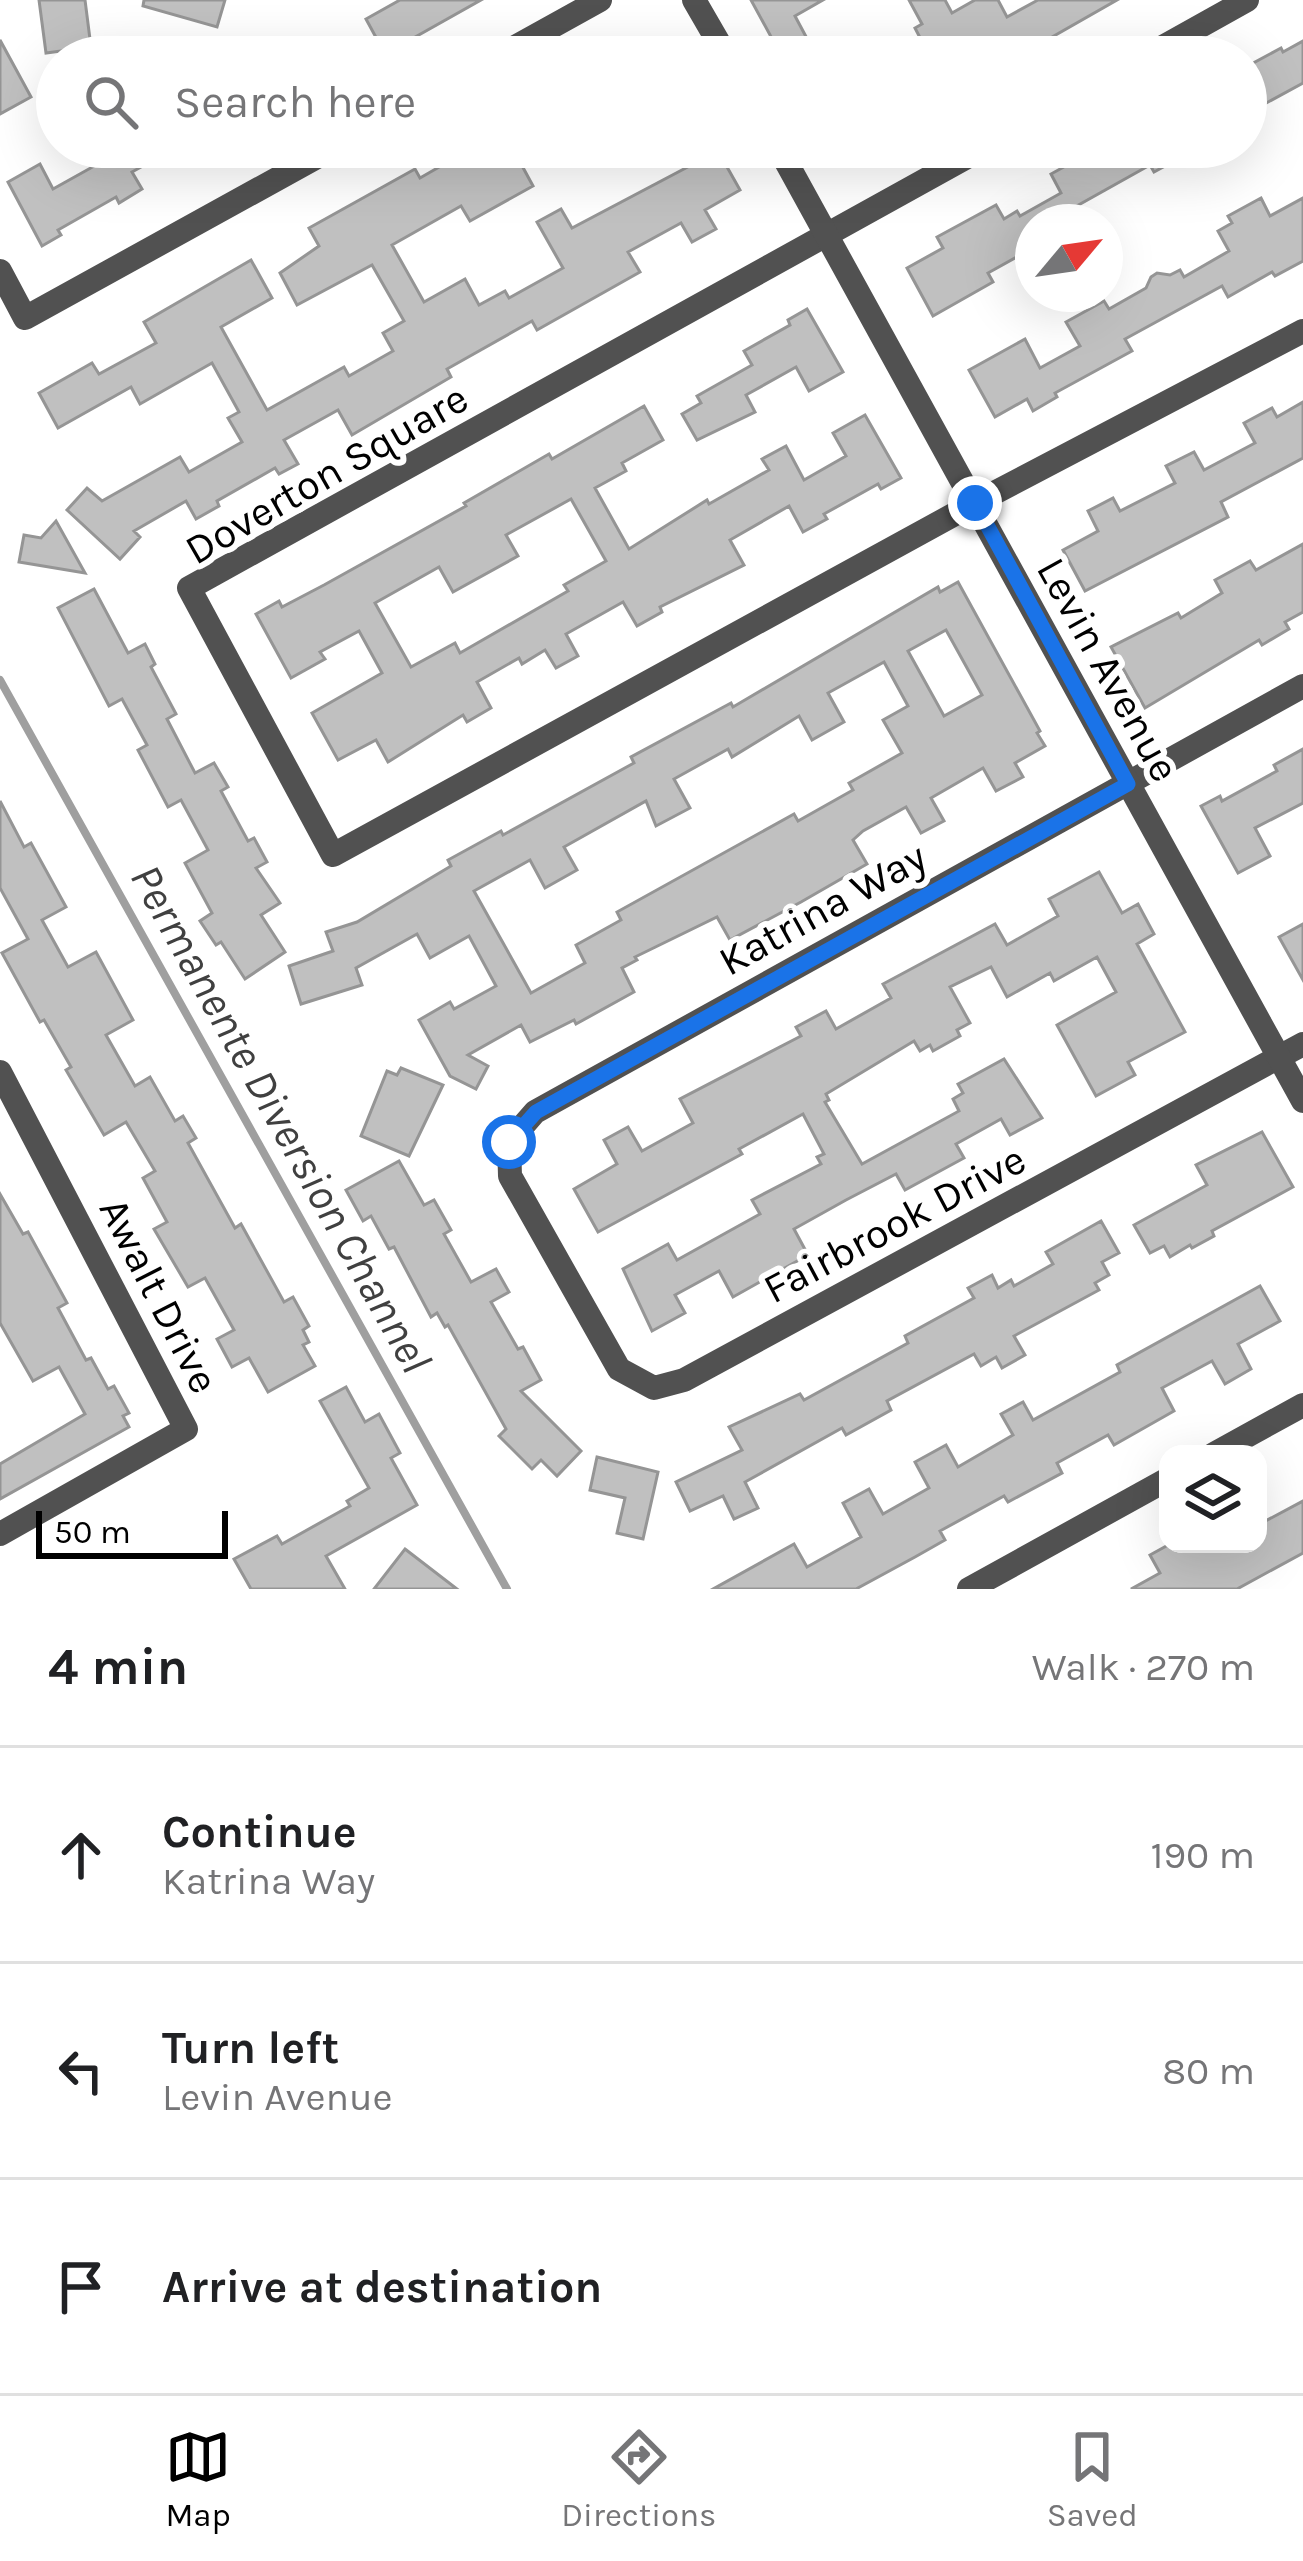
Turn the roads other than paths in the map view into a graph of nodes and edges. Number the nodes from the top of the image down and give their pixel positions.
1 (600, 0) edge
2 (694, 0) edge
3 (1247, 0) edge
4 (535, 36) edge
5 (715, 36) edge
6 (1183, 36) edge
7 (297, 168) edge
8 (790, 168) edge
9 (949, 168) edge
10 (829, 235) junction
11 (0, 271) edge
12 (1303, 332) edge
13 (975, 503) junction
14 (1303, 686) edge
15 (1128, 784) junction
16 (1303, 1044) edge
17 (1280, 1060) junction
18 (0, 1072) edge
19 (1303, 1101) edge
20 (562, 1268) joint
21 (1303, 1405) edge
22 (1230, 1445) edge
23 (1159, 1484) edge
24 (0, 1534) edge
25 (969, 1589) edge

1 - 4 street
2 - 5 street
3 - 6 street
7 - 11 street
8 - 10 street, Levin Avenue
9 - 10 street
10 - 13 street, Levin Avenue
10 - 13 street, Doverton Square
12 - 13 street
13 - 15 street, Levin Avenue
14 - 15 street, Katrina Way
15 - 17 street, Levin Avenue
15 - 20 street, Katrina Way
16 - 17 street, Fairbrook Drive
17 - 19 street, Levin Avenue
17 - 20 street, Fairbrook Drive
18 - 24 street, Awalt Drive
21 - 22 street
23 - 25 street

